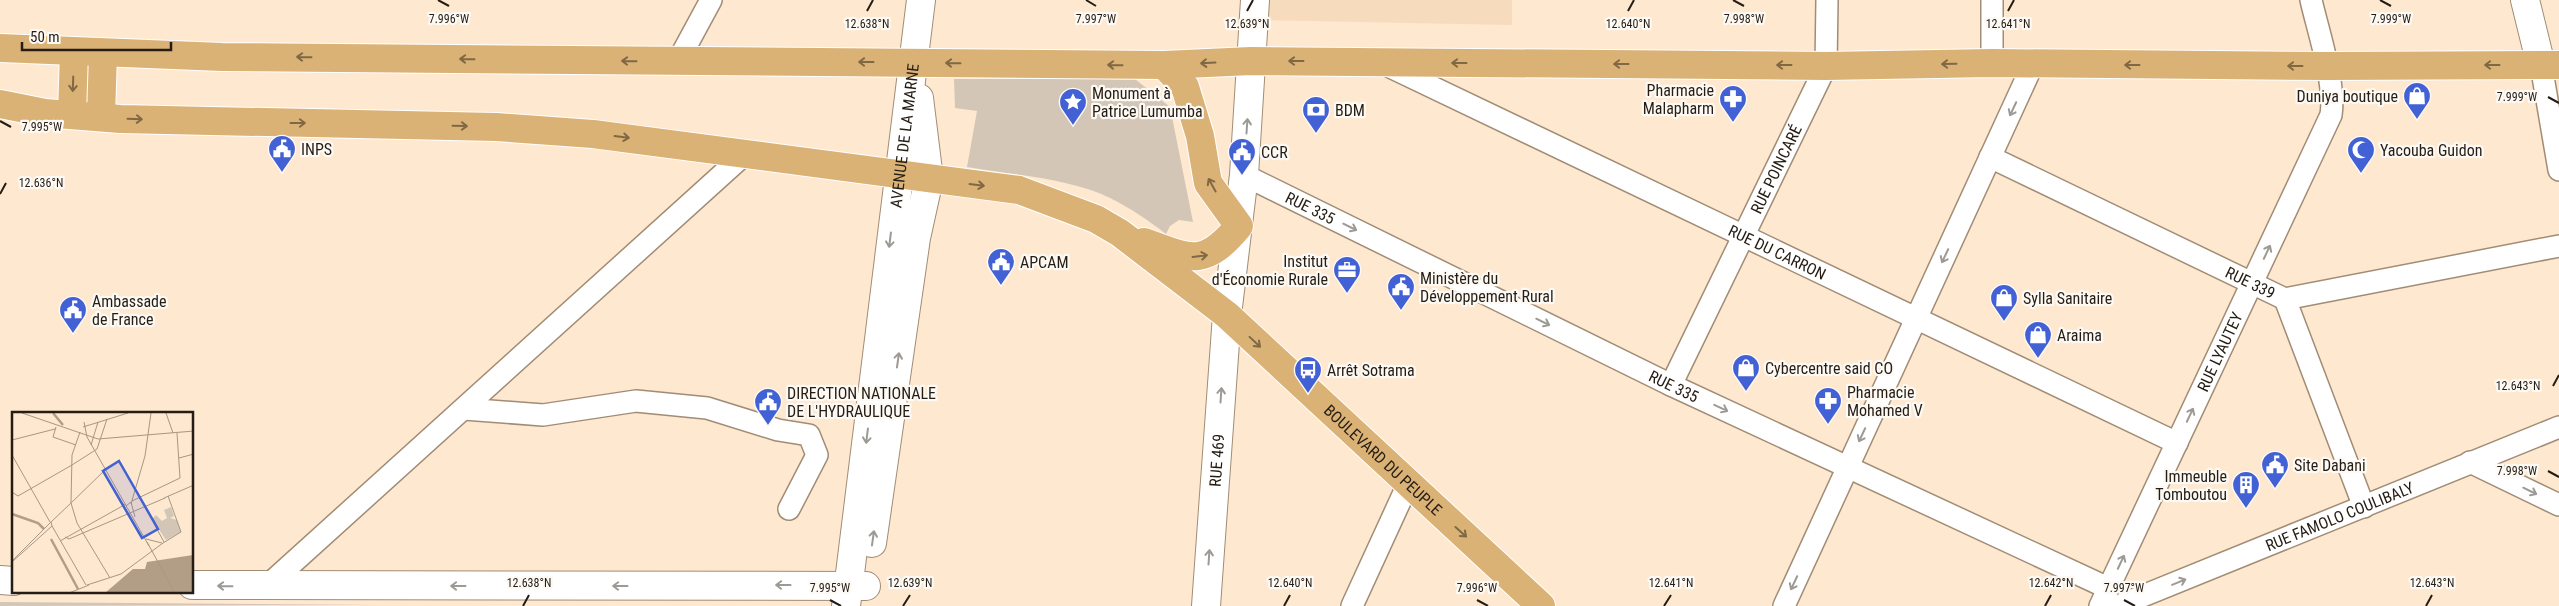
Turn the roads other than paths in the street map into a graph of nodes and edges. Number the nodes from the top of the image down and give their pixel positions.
1 (711, 0) edge
2 (921, 0) edge
3 (1255, 0) edge
4 (1827, 0) edge
5 (1992, 0) edge
6 (2311, 0) edge
7 (2525, 0) edge
8 (0, 48) edge
9 (74, 52) junction
10 (103, 53) junction
11 (678, 61) junction
12 (1251, 61) junction
13 (915, 62) junction
14 (1379, 62) junction
15 (1992, 63) junction
16 (2033, 64) junction
17 (1164, 65) junction
18 (2550, 65) edge
19 (1826, 66) junction
20 (2327, 66) junction
21 (0, 104) edge
22 (72, 115) junction
23 (100, 117) junction
24 (746, 153) junction
25 (1990, 157) junction
26 (2559, 170) edge
27 (898, 174) junction
28 (1244, 175) junction
29 (929, 179) junction
30 (1239, 226) junction
31 (1120, 233) junction
32 (1743, 236) junction
33 (2559, 246) edge
34 (2252, 283) junction
35 (2285, 299) junction
36 (1227, 315) junction
37 (1916, 319) junction
38 (1671, 385) junction
39 (464, 409) junction
40 (2559, 427) edge
41 (2177, 443) junction
42 (2470, 462) junction
43 (1847, 467) junction
44 (1408, 484) junction
45 (2559, 505) edge
46 (2364, 507) junction
47 (789, 510) dead end
48 (194, 585) edge
49 (266, 587) junction
50 (856, 596) edge
51 (2109, 600) edge
52 (1206, 606) edge
53 (1352, 606) edge
54 (1541, 606) edge
55 (1784, 606) edge

1 - 11 street
2 - 13 street
3 - 12 street, RUE 469
4 - 19 street, RUE POINCARÉ
5 - 15 street
6 - 20 street, RUE LYAUTEY
7 - 18 street
8 - 9 main road
9 - 10 main road
9 -> 22 main road
11 -> 10 main road
10 - 23 main road
13 -> 11 main road
14 -> 12 main road
12 -> 17 main road
28 -> 12 street, RUE 469
17 -> 13 main road
13 - 27 street, AVENUE DE LA MARNE
13 - 29 street, AVENUE DE LA MARNE
19 -> 14 main road
14 - 32 street, RUE DU CARRON
15 - 16 main road
15 -> 19 main road
20 -> 16 main road
16 -> 25 street
30 -> 17 main road
18 -> 20 main road
18 - 26 street
19 - 32 street, RUE POINCARÉ
34 -> 20 street, RUE LYAUTEY
21 - 22 main road
22 - 23 main road
23 -> 24 main road
24 - 27 main road
24 - 39 street
25 - 34 street, RUE 339
25 -> 37 street
27 - 29 main road
27 -> 50 street, AVENUE DE LA MARNE
28 - 30 street, RUE 469
28 -> 38 street, RUE 335
29 -> 31 main road
50 -> 29 street, AVENUE DE LA MARNE
31 -> 30 main road
30 - 36 street, RUE 469
31 - 36 main road, BOULEVARD DU PEUPLE
32 - 37 street, RUE DU CARRON
32 - 38 street, RUE POINCARÉ
33 - 35 street, RUE 339
34 - 35 street, RUE 339
41 -> 34 street, RUE LYAUTEY
35 - 46 street
36 -> 44 main road, BOULEVARD DU PEUPLE
52 -> 36 street, RUE 469
37 - 41 street, RUE DU CARRON
37 -> 43 street
38 -> 43 street, RUE 335
39 - 47 street
39 - 49 street
40 - 42 street, RUE FAMOLO COULIBALY
51 -> 41 street, RUE LYAUTEY
42 -> 45 street
42 - 46 street, RUE FAMOLO COULIBALY
43 - 51 street, RUE 335
43 -> 55 street
44 - 53 street
44 -> 54 main road, BOULEVARD DU PEUPLE
51 -> 46 street, RUE FAMOLO COULIBALY
49 -> 48 street
50 -> 49 street

